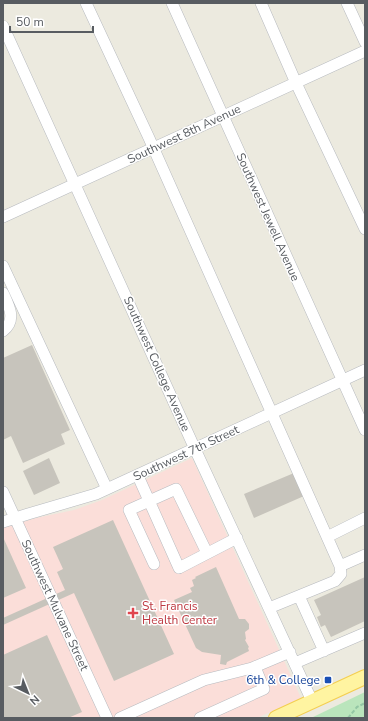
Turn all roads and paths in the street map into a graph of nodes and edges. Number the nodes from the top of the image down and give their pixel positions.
1 (86, 3) edge
2 (172, 3) edge
3 (261, 3) edge
4 (348, 3) edge
5 (3, 26) edge
6 (365, 42) edge
7 (365, 51) edge
8 (296, 83) junction
9 (223, 116) junction
10 (153, 148) junction
11 (75, 184) junction
12 (3, 217) edge
13 (365, 229) edge
14 (4, 273) edge
15 (3, 293) edge
16 (3, 331) edge
17 (365, 370) edge
18 (342, 380) junction
19 (272, 412) junction
20 (365, 430) edge
21 (195, 449) junction
22 (138, 476) junction
23 (107, 489) junction
24 (3, 492) edge
25 (149, 500) junction
26 (15, 518) junction
27 (365, 518) edge
28 (3, 522) edge
29 (327, 537) junction
30 (237, 538) junction
31 (208, 553) junction
32 (365, 555) edge
33 (154, 564) dead end
34 (340, 566) junction
35 (299, 596) junction
36 (270, 608) junction
37 (365, 633) edge
38 (324, 651) junction
39 (290, 652) junction
40 (295, 663) junction
41 (255, 667) junction
42 (365, 677) edge
43 (312, 701) junction
44 (365, 703) edge
45 (142, 714) edge
46 (107, 718) edge
47 (120, 718) edge
48 (200, 718) edge
49 (276, 718) edge
50 (348, 718) edge

1 - 10 street
2 - 9 street, Southwest Jewell Avenue
3 - 8 street
4 - 6 street
5 - 11 street, Southwest College Avenue
7 - 8 street, Southwest 8th Avenue
8 - 9 street, Southwest 8th Avenue
8 - 13 street
9 - 10 street, Southwest 8th Avenue
9 - 18 street, Southwest Jewell Avenue
10 - 11 street, Southwest 8th Avenue
10 - 19 street
11 - 12 street, Southwest 8th Avenue
11 - 21 street, Southwest College Avenue
14 - 23 street
15 - 16 street
17 - 18 street, Southwest 7th Street
18 - 19 street, Southwest 7th Street
18 - 20 street, Southwest Jewell Avenue
19 - 21 street, Southwest 7th Street
19 - 29 street
21 - 22 street, Southwest 7th Street
21 - 30 street, Southwest College Avenue
22 - 23 street, Southwest 7th Street
22 - 25 street
23 - 26 street, Southwest 7th Street
24 - 26 street, Southwest Mulvane Street
25 - 31 street
25 - 31 street
25 - 33 street
26 - 28 street, Southwest 7th Street
26 - 46 street, Southwest Mulvane Street
27 - 29 street
29 - 34 street
30 - 31 street
30 - 36 street, Southwest College Avenue
32 - 34 street
34 - 35 street
35 - 36 street
35 - 38 street
36 - 39 street, Southwest College Avenue
37 - 38 street
38 - 40 street
39 - 40 street, Southwest College Avenue
39 - 41 street
40 - 43 street, Southwest College Avenue
41 - 45 street
41 - 48 street
42 - 43 main road
43 - 49 main road
44 - 50 path
45 - 47 street

